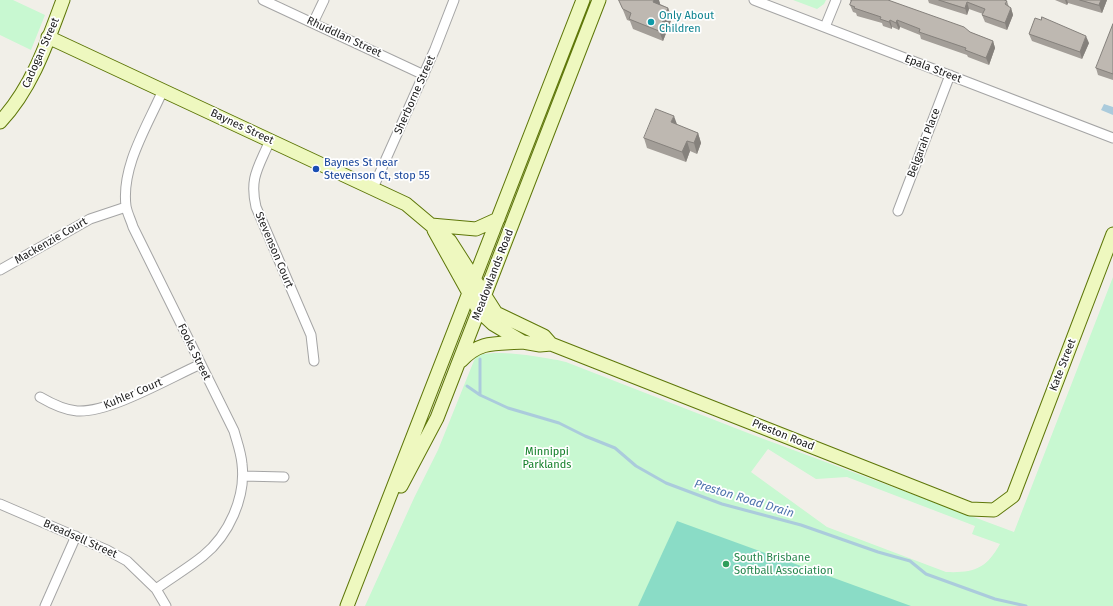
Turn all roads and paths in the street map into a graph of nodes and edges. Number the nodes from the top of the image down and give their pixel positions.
1 (63, 0) edge
2 (263, 0) edge
3 (324, 0) edge
4 (454, 0) edge
5 (583, 0) edge
6 (599, 0) edge
7 (754, 0) edge
8 (836, 0) edge
9 (313, 23) junction
10 (825, 27) junction
11 (48, 37) junction
12 (424, 75) junction
13 (950, 75) junction
14 (163, 90) junction
15 (0, 122) edge
16 (1113, 138) edge
17 (270, 140) junction
18 (373, 188) junction
19 (126, 207) junction
20 (898, 210) dead end
21 (498, 219) junction
22 (431, 225) junction
23 (1113, 234) edge
24 (0, 270) edge
25 (474, 280) junction
26 (469, 293) junction
27 (484, 297) junction
28 (479, 311) junction
29 (523, 342) junction
30 (551, 344) junction
31 (314, 361) dead end
32 (458, 363) junction
33 (201, 364) junction
34 (40, 397) dead end
35 (243, 476) junction
36 (284, 477) dead end
37 (1013, 496) joint
38 (0, 504) edge
39 (76, 536) junction
40 (371, 542) junction
41 (156, 589) junction
42 (45, 606) edge
43 (166, 606) edge
44 (347, 606) edge

1 - 11 street, Cadogan Street
2 - 9 street, Rhuddlan Street
3 - 9 street
4 - 12 street, Sherborne Street
5 - 21 street, Meadowlands Road
6 - 27 street, Meadowlands Road
7 - 10 street, Epala Street
8 - 10 street
9 - 12 street, Rhuddlan Street
10 - 13 street, Epala Street
11 - 14 street, Baynes Street
11 - 15 street, Cadogan Street
12 - 18 street, Sherborne Street
13 - 16 street, Epala Street
13 - 20 street, Belgarah Place
14 - 17 street, Baynes Street
14 - 19 street, Fooks Street
17 - 18 street, Baynes Street
17 - 31 street, Stevenson Court
18 - 22 street, Baynes Street
19 - 24 street, Mackenzie Court
19 - 33 street, Fooks Street
21 - 22 street
21 - 25 street, Meadowlands Road
22 - 25 street, Baynes Street
22 - 26 street, Baynes Street
23 - 37 street, Kate Street
25 - 26 street, Meadowlands Road
25 - 27 street, Baynes Street
26 - 28 street, Baynes Street
26 - 40 street, Meadowlands Road
27 - 28 street, Meadowlands Road
27 - 30 street, Preston Road
28 - 29 street, Preston Road
28 - 32 street, Meadowlands Road
29 - 30 street, Preston Road
29 - 32 street
30 - 37 street, Preston Road
32 - 40 street, Meadowlands Road
33 - 34 street, Kuhler Court
33 - 35 street, Fooks Street
35 - 36 street
35 - 41 street, Fooks Street
38 - 39 street, Breadsell Street
39 - 41 street, Breadsell Street
39 - 42 street
40 - 44 street, Meadowlands Road
41 - 43 street, Breadsell Street

